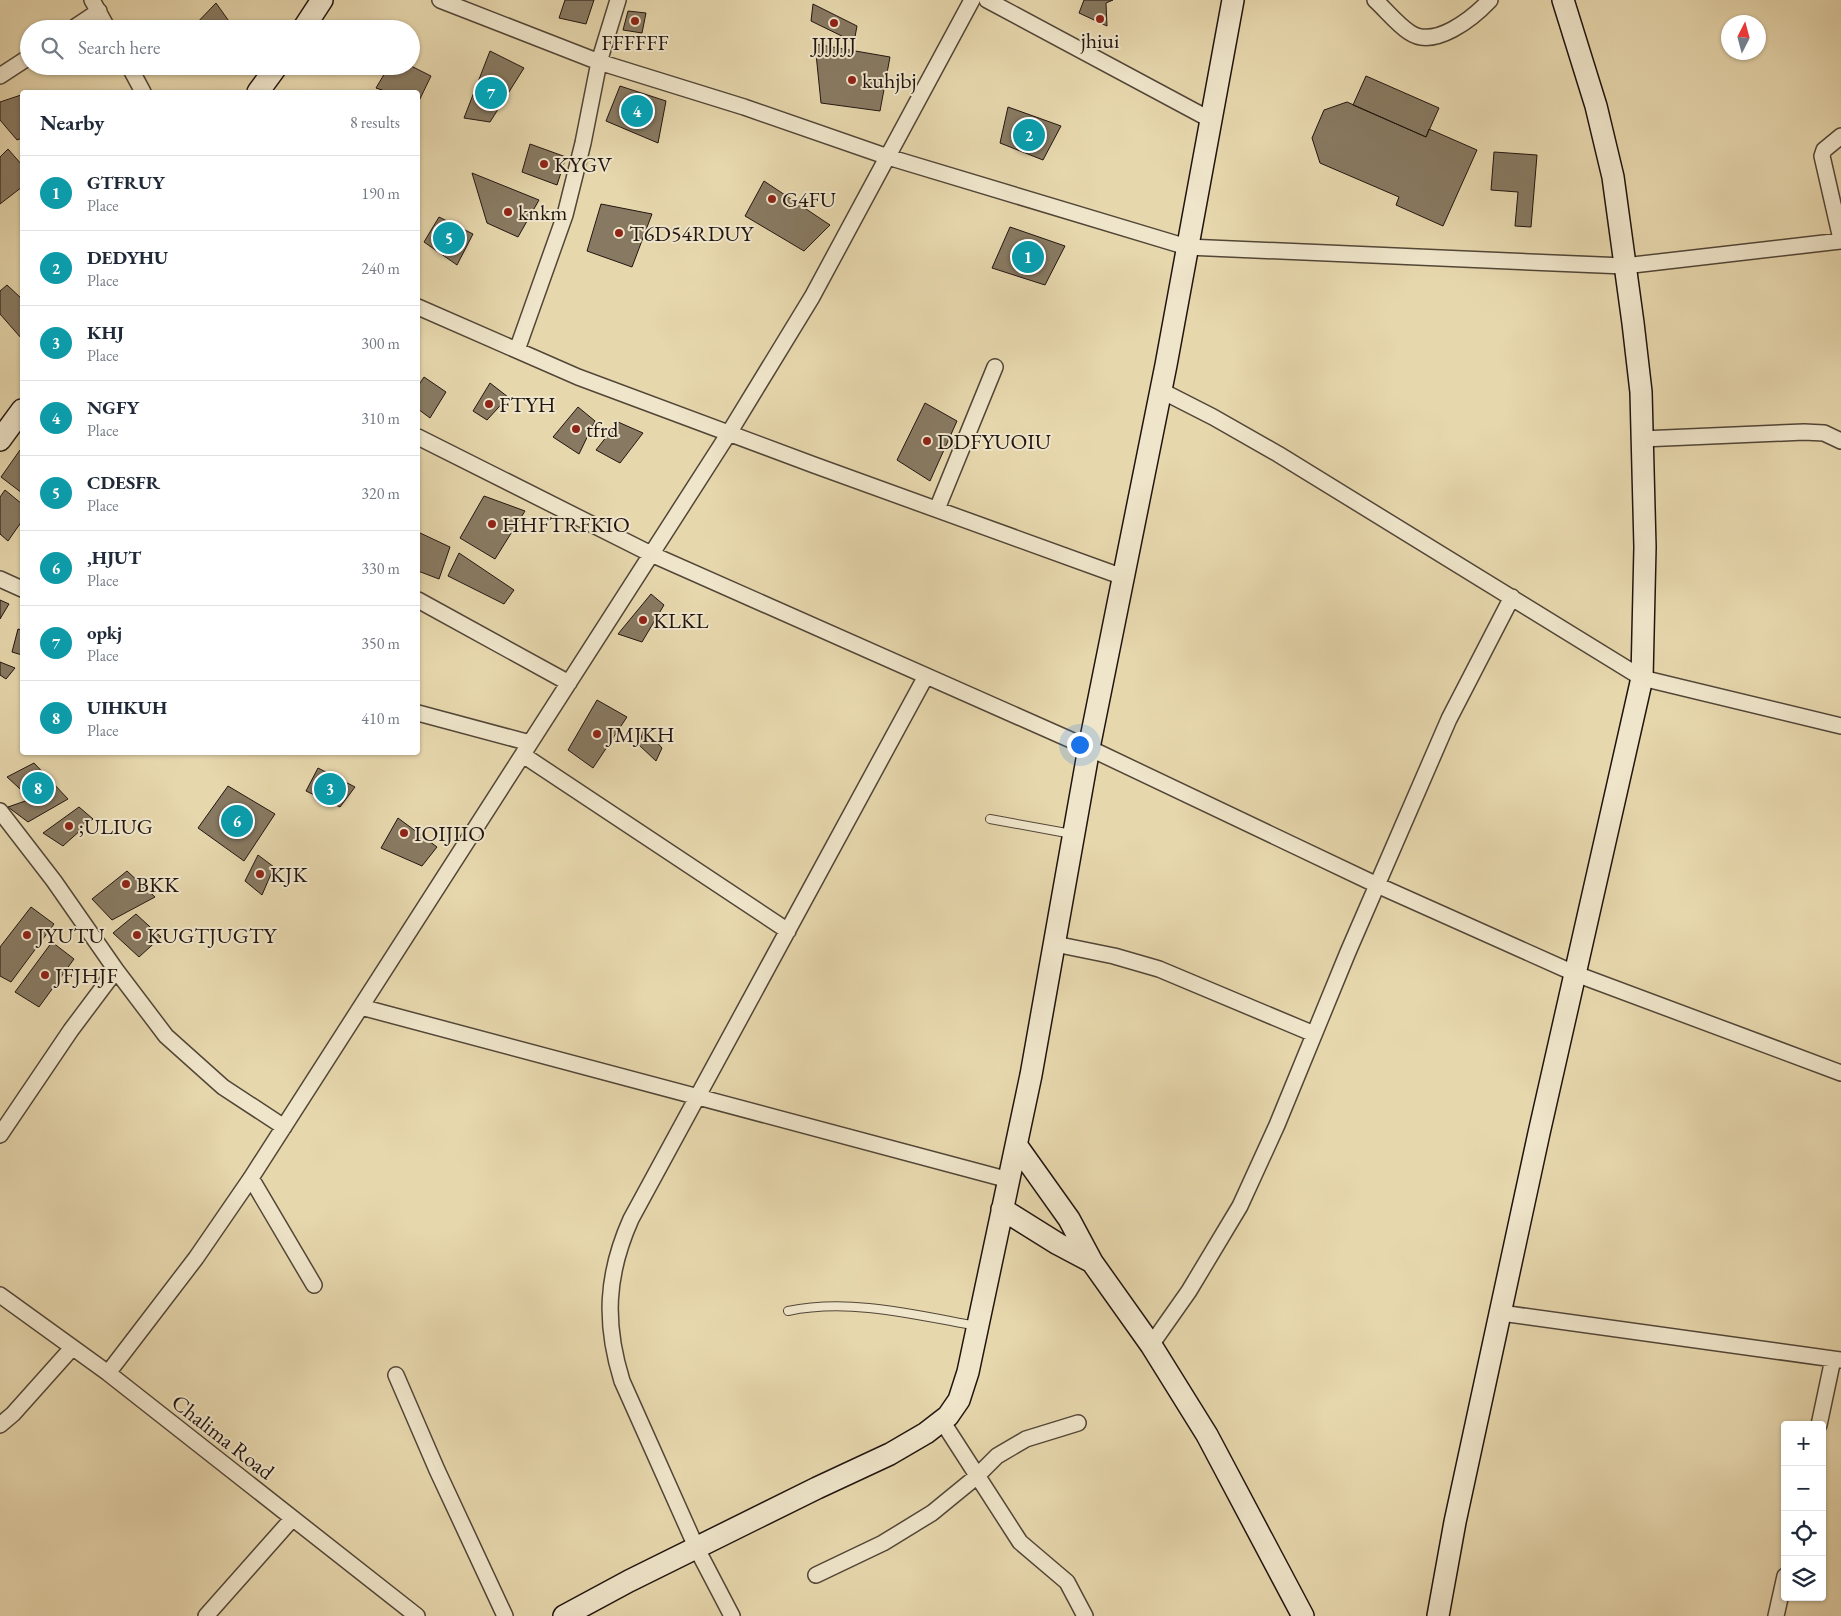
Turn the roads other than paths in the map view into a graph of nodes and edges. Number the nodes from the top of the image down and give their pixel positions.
1 (322, 0) edge
2 (440, 0) edge
3 (618, 0) edge
4 (972, 0) edge
5 (987, 0) edge
6 (1233, 0) edge
7 (1375, 0) edge
8 (1490, 0) edge
9 (1563, 0) edge
10 (95, 6) edge
11 (81, 20) edge
12 (103, 20) edge
13 (308, 20) edge
14 (599, 62) junction
15 (20, 63) edge
16 (134, 75) edge
17 (270, 75) edge
18 (0, 76) edge
19 (143, 90) edge
20 (259, 90) edge
21 (1211, 120) junction
22 (1841, 136) edge
23 (888, 157) junction
24 (1841, 240) edge
25 (1187, 247) junction
26 (1624, 266) junction
27 (420, 308) edge
28 (517, 350) junction
29 (995, 367) dead end
30 (1160, 390) junction
31 (20, 413) edge
32 (729, 433) junction
33 (420, 438) edge
34 (1642, 439) junction
35 (0, 440) edge
36 (1841, 441) edge
37 (938, 509) junction
38 (650, 554) junction
39 (1124, 576) junction
40 (0, 579) edge
41 (20, 588) edge
42 (1512, 597) junction
43 (420, 601) edge
44 (926, 676) junction
45 (1642, 678) junction
46 (569, 683) junction
47 (420, 714) edge
48 (1841, 726) edge
49 (1089, 748) junction
50 (527, 749) junction
51 (0, 811) edge
52 (990, 819) dead end
53 (1074, 835) junction
54 (1377, 885) junction
55 (788, 931) junction
56 (1055, 944) junction
57 (116, 970) junction
58 (1576, 974) junction
59 (362, 1007) junction
60 (1314, 1034) junction
61 (1841, 1073) edge
62 (698, 1097) junction
63 (284, 1127) junction
64 (0, 1135) edge
65 (1017, 1146) junction
66 (251, 1178) junction
67 (1009, 1180) junction
68 (1002, 1209) junction
69 (1092, 1262) junction
70 (314, 1286) dead end
71 (0, 1295) edge
72 (788, 1311) dead end
73 (1501, 1314) junction
74 (977, 1326) junction
75 (1151, 1345) junction
76 (72, 1348) junction
77 (1837, 1360) edge
78 (108, 1373) junction
79 (396, 1375) dead end
80 (942, 1421) junction
81 (1820, 1421) edge
82 (1078, 1423) dead end
83 (0, 1425) edge
84 (976, 1477) junction
85 (292, 1519) junction
86 (697, 1549) junction
87 (816, 1575) dead end
88 (1781, 1594) edge
89 (206, 1616) edge
90 (417, 1616) edge
91 (505, 1616) edge
92 (564, 1616) edge
93 (732, 1616) edge
94 (1085, 1616) edge
95 (1303, 1616) edge
96 (1438, 1616) edge
97 (1776, 1616) edge

1 - 13 street
2 - 14 street
3 - 14 street
4 - 23 street
5 - 21 street
6 - 21 street
7 - 8 street
9 - 26 street
10 - 11 street
10 - 12 street
14 - 23 street
14 - 28 street
15 - 18 street
16 - 19 street
17 - 20 street
21 - 25 street
22 - 24 street
23 - 25 street
23 - 32 street
24 - 26 street
25 - 26 street
25 - 30 street
26 - 34 street
27 - 28 street
28 - 32 street
29 - 37 street
30 - 39 street
30 - 42 street
31 - 35 street
32 - 37 street
32 - 38 street
33 - 38 street
34 - 36 street
34 - 45 street
37 - 39 street
38 - 44 street
38 - 46 street
39 - 49 street
40 - 41 street
42 - 45 street
42 - 54 street
43 - 46 street
44 - 49 street
44 - 55 street
45 - 48 street
45 - 58 street
46 - 50 street
47 - 50 street
49 - 53 street
49 - 54 street
50 - 55 street
50 - 59 street
51 - 57 street
52 - 53 lane
53 - 56 street
54 - 58 street
54 - 60 street
55 - 62 street
56 - 60 street
56 - 65 street
57 - 63 street
57 - 64 street
58 - 61 street
58 - 73 street
59 - 62 street
59 - 63 street
60 - 75 street
62 - 67 street
62 - 86 street
63 - 66 street
65 - 67 street
65 - 69 street
66 - 70 street
66 - 78 street
67 - 68 street
68 - 69 street
68 - 74 street
69 - 75 street
71 - 76 street, Chalima Road
72 - 74 lane
73 - 77 street
73 - 96 street
74 - 80 street
75 - 95 street
76 - 78 street, Chalima Road
76 - 83 street
77 - 81 street
78 - 85 street, Chalima Road
79 - 91 street
80 - 84 street
80 - 86 street
82 - 84 street
84 - 87 street
84 - 94 street
85 - 89 street
85 - 90 street, Chalima Road
86 - 92 street
86 - 93 street
88 - 97 street

